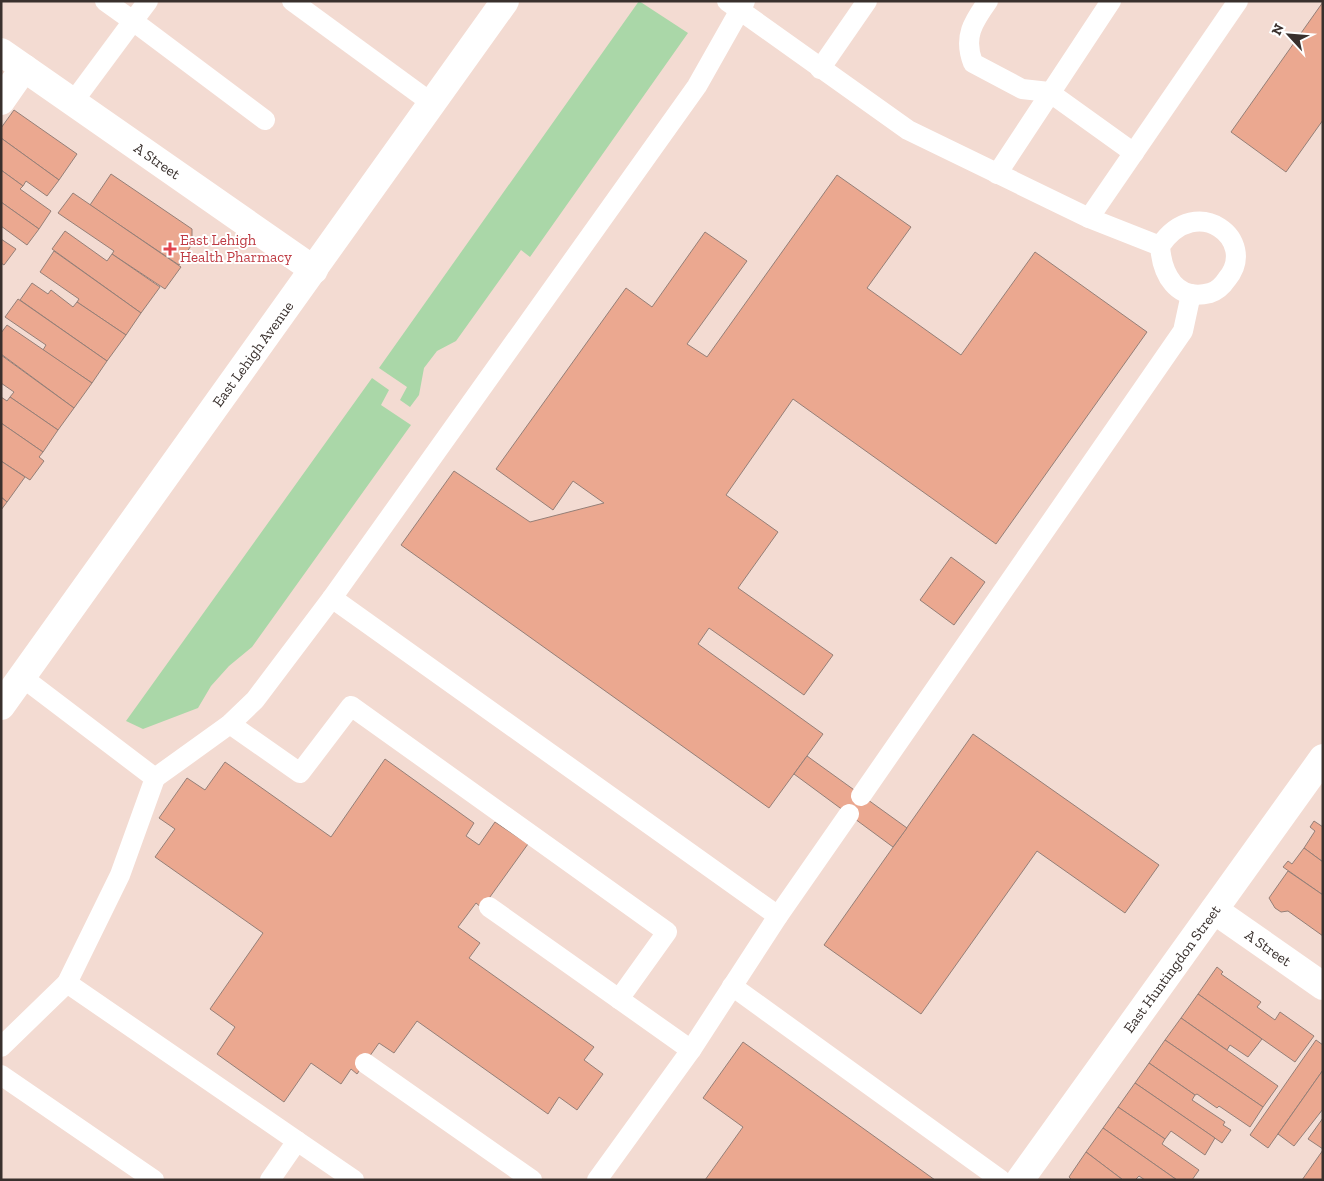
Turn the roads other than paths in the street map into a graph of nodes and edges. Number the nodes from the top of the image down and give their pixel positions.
1 (105, 1) edge
2 (148, 1) edge
3 (292, 1) edge
4 (505, 1) edge
5 (867, 1) edge
6 (988, 1) edge
7 (1111, 1) edge
8 (1238, 1) edge
9 (737, 4) edge
10 (133, 21) junction
11 (1, 52) edge
12 (24, 68) junction
13 (820, 69) junction
14 (1049, 92) junction
15 (1, 101) edge
16 (73, 102) junction
17 (433, 104) junction
18 (265, 120) dead end
19 (1134, 153) junction
20 (997, 174) junction
21 (1089, 218) junction
22 (1160, 246) junction
23 (314, 270) junction
24 (1191, 294) junction
25 (332, 598) junction
26 (22, 677) junction
27 (1, 706) edge
28 (230, 724) junction
29 (1323, 758) edge
30 (155, 778) junction
31 (861, 796) dead end
32 (849, 814) dead end
33 (489, 907) dead end
34 (1214, 910) junction
35 (778, 916) junction
36 (68, 983) junction
37 (732, 986) junction
38 (1323, 986) edge
39 (619, 999) junction
40 (1, 1047) edge
41 (691, 1050) junction
42 (365, 1062) dead end
43 (1, 1075) edge
44 (297, 1141) junction
45 (154, 1180) edge
46 (270, 1180) edge
47 (354, 1180) edge
48 (532, 1180) edge
49 (597, 1180) edge
50 (1001, 1180) edge
51 (1020, 1180) edge

1 - 10 lane
2 - 10 lane
3 - 17 lane
4 - 17 street, East Lehigh Avenue
5 - 13 lane
6 - 14 lane
7 - 14 lane
8 - 19 lane
9 - 13 lane
9 - 25 lane
10 - 16 lane
10 - 18 lane
11 - 12 street, A Street
12 - 15 street
12 - 16 street, A Street
13 - 20 lane
14 - 19 lane
14 - 20 lane
16 - 23 street, A Street
17 - 23 street, East Lehigh Avenue
19 - 21 lane
20 - 21 lane
21 - 22 lane
22 - 24 lane
22 - 24 lane
23 - 26 street, East Lehigh Avenue
24 - 31 lane
25 - 28 lane
25 - 35 lane
26 - 27 street, East Lehigh Avenue
26 - 30 lane
28 - 30 lane
28 - 39 lane
29 - 34 street, East Huntingdon Street
30 - 36 lane
32 - 35 lane
33 - 39 lane
34 - 38 street, A Street
34 - 51 street, East Huntingdon Street
35 - 37 lane
36 - 40 lane
36 - 44 lane
37 - 41 lane
37 - 50 lane
39 - 41 lane
41 - 49 lane
42 - 48 lane
43 - 45 lane
44 - 46 lane
44 - 47 lane

